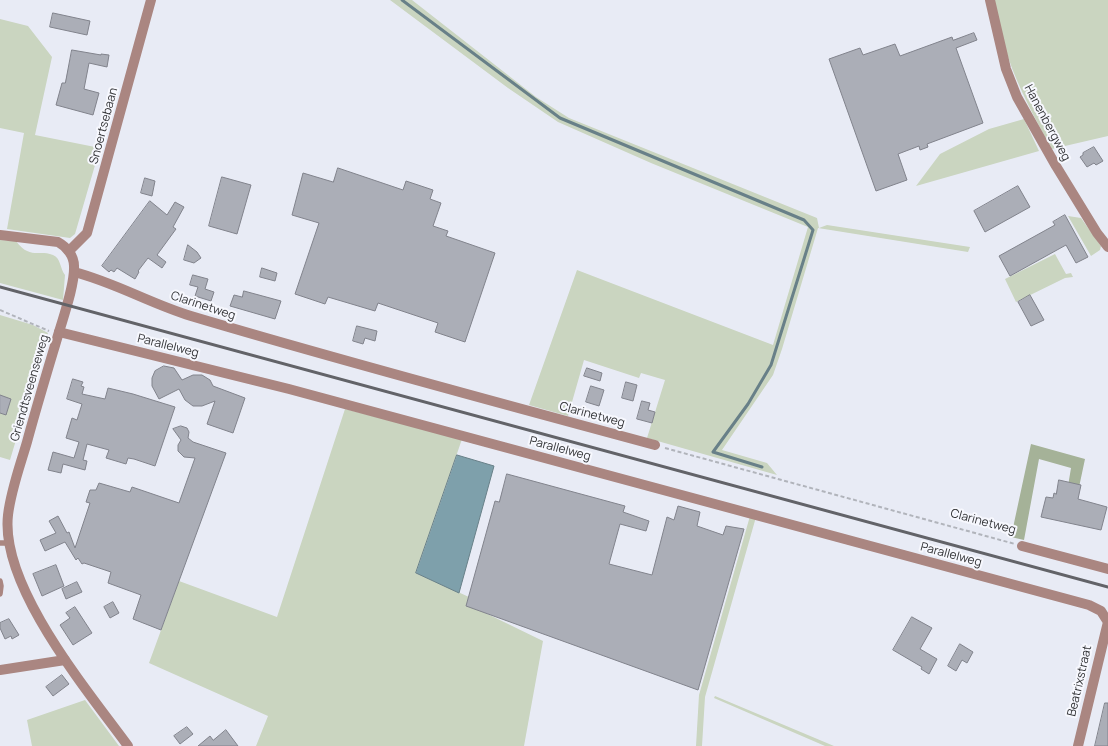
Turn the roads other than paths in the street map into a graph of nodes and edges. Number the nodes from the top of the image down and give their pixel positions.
1 (151, 0) edge
2 (990, 0) edge
3 (0, 235) edge
4 (1108, 246) edge
5 (69, 251) junction
6 (74, 272) junction
7 (59, 332) junction
8 (655, 445) road end
9 (4, 543) edge
10 (1022, 546) road end
11 (1108, 569) edge
12 (0, 581) edge
13 (0, 594) edge
14 (1108, 622) edge
15 (65, 660) junction
16 (0, 670) edge
17 (128, 746) edge
18 (1078, 746) edge

1 - 5 street, Snoertsebaan
2 - 4 street, Hanenbergweg
3 - 5 street
5 - 6 street, Griendtsveenseweg
6 - 7 street, Griendtsveenseweg
6 - 8 street, Clarinetweg
7 - 9 street, Griendtsveenseweg
7 - 14 street, Parallelweg
9 - 15 street, Griendtsveenseweg
10 - 11 street, Clarinetweg
12 - 13 lane
14 - 18 street, Beatrixstraat
15 - 16 street
15 - 17 street, Griendtsveenseweg

